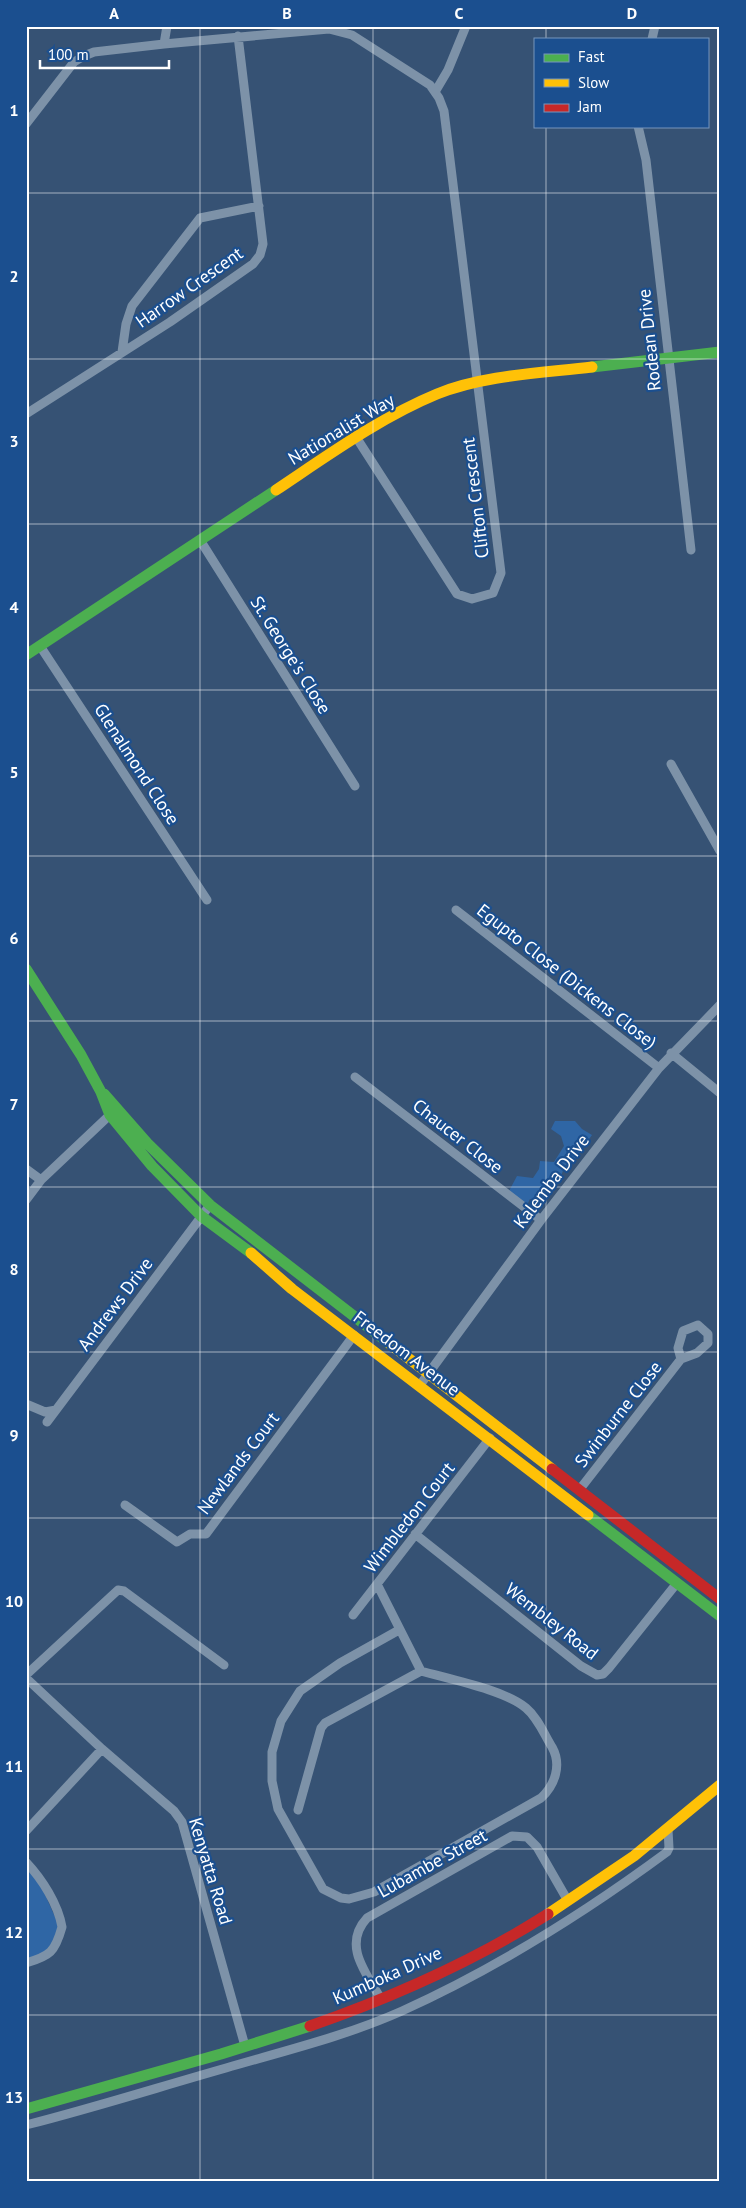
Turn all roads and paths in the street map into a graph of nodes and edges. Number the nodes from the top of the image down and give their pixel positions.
1 (167, 26) edge
2 (466, 26) edge
3 (238, 36) junction
4 (164, 44) junction
5 (435, 92) junction
6 (26, 124) edge
7 (638, 128) edge
8 (259, 206) junction
9 (122, 352) junction
10 (720, 352) edge
11 (667, 357) junction
12 (478, 383) junction
13 (26, 414) edge
14 (356, 437) junction
15 (200, 540) junction
16 (691, 550) dead end
17 (40, 646) junction
18 (26, 655) edge
19 (671, 764) dead end
20 (355, 786) dead end
21 (720, 851) edge
22 (207, 900) dead end
23 (456, 910) dead end
24 (26, 969) edge
25 (720, 1005) edge
26 (671, 1053) junction
27 (659, 1068) junction
28 (355, 1077) dead end
29 (720, 1093) edge
30 (114, 1111) junction
31 (26, 1169) edge
32 (41, 1180) junction
33 (26, 1200) edge
34 (210, 1205) junction
35 (201, 1216) junction
36 (541, 1220) junction
37 (354, 1335) junction
38 (681, 1359) dead end
39 (428, 1374) junction
40 (420, 1385) junction
41 (26, 1404) edge
42 (56, 1410) junction
43 (47, 1422) dead end
44 (490, 1438) junction
45 (580, 1489) junction
46 (124, 1505) dead end
47 (612, 1532) junction
48 (415, 1534) junction
49 (662, 1554) junction
50 (677, 1583) junction
51 (377, 1584) junction
52 (720, 1599) edge
53 (353, 1615) dead end
54 (720, 1616) edge
55 (399, 1630) junction
56 (224, 1665) dead end
57 (421, 1671) junction
58 (26, 1676) edge
59 (102, 1749) junction
60 (720, 1785) edge
61 (298, 1810) dead end
62 (668, 1830) junction
63 (26, 1831) edge
64 (26, 1862) edge
65 (601, 1880) junction
66 (611, 1894) junction
67 (568, 1902) junction
68 (26, 1963) edge
69 (381, 1999) junction
70 (337, 2017) junction
71 (341, 2033) junction
72 (245, 2046) junction
73 (26, 2109) edge
74 (26, 2126) edge

1 - 4 street
2 - 5 street
3 - 4 street
3 - 5 street
3 - 8 street, Harrow Crescent
4 - 6 street
5 - 12 street, Clifton Crescent
7 - 11 street, Rodean Drive
8 - 9 street, Harrow Crescent
8 - 9 street
9 - 13 street, Harrow Crescent
10 - 11 main road, Nationalist Way
11 - 12 main road, Nationalist Way
11 - 16 street, Rodean Drive
12 - 14 main road, Nationalist Way
12 - 14 street, Clifton Crescent
14 - 15 main road, Nationalist Way
15 - 17 main road, Nationalist Way
15 - 20 street, St. George's Close
17 - 18 main road, Nationalist Way
17 - 22 street, Glenalmond Close
19 - 21 street
23 - 27 street, Egupto Close (Dickens Close)
24 - 30 main road, Freedom Avenue
25 - 26 street, Kalemba Drive
26 - 27 street, Kalemba Drive
26 - 29 street
27 - 36 street, Kalemba Drive
28 - 36 street, Chaucer Close
30 - 32 street
30 - 34 main road, Freedom Avenue
30 - 35 main road, Freedom Avenue
31 - 32 street
32 - 33 street
34 - 35 street, Andrews Drive
34 - 39 main road, Freedom Avenue
35 - 37 main road, Freedom Avenue
35 - 42 street, Andrews Drive
36 - 39 street, Kalemba Drive
37 - 40 main road, Freedom Avenue
37 - 46 street, Newlands Court
38 - 45 street, Swinburne Close
39 - 40 street, Kalemba Drive
39 - 45 main road, Freedom Avenue
40 - 44 main road, Freedom Avenue
41 - 42 street
42 - 43 street, Andrews Drive
44 - 47 main road, Freedom Avenue
44 - 48 street, Wimbledon Court
45 - 49 main road, Freedom Avenue
47 - 49 main road
47 - 50 main road, Freedom Avenue
48 - 50 street, Wembley Road
48 - 51 street, Wimbledon Court
49 - 52 main road, Freedom Avenue
50 - 54 main road, Freedom Avenue
51 - 53 street, Wimbledon Court
51 - 55 street
55 - 57 street
55 - 57 street
56 - 58 street
57 - 61 street
58 - 59 street, Kenyatta Road
59 - 63 street
59 - 72 street, Kenyatta Road
60 - 62 main road, Kumboka Drive
62 - 65 main road, Kumboka Drive
62 - 66 street
64 - 68 street
65 - 66 street
65 - 67 main road, Kumboka Drive
66 - 71 street
67 - 69 main road, Kumboka Drive
67 - 69 street, Lubambe Street
69 - 70 main road, Kumboka Drive
70 - 71 street
70 - 72 main road, Kumboka Drive
71 - 74 street
72 - 73 main road, Kumboka Drive

